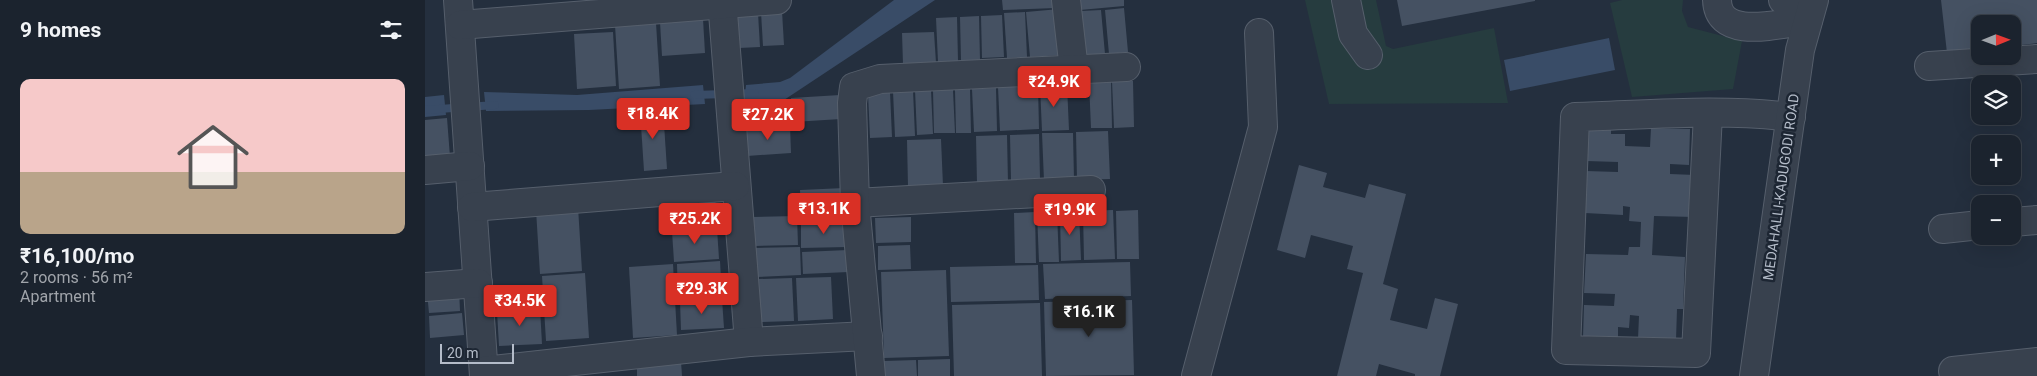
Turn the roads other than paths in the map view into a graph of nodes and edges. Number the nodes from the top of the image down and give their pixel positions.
1 (777, 0) edge
2 (1066, 0) edge
3 (1346, 0) edge
4 (1717, 0) edge
5 (1783, 0) edge
6 (722, 2) edge
7 (1811, 10) edge
8 (459, 13) edge
9 (1259, 33) dead end
10 (1368, 55) dead end
11 (2037, 59) edge
12 (1929, 66) dead end
13 (1126, 67) dead end
14 (1074, 70) junction
15 (1708, 114) junction
16 (1791, 116) junction
17 (469, 166) junction
18 (425, 170) edge
19 (735, 186) junction
20 (1091, 190) dead end
21 (855, 203) junction
22 (472, 207) junction
23 (2037, 220) edge
24 (2021, 221) edge
25 (1971, 227) edge
26 (1943, 229) dead end
27 (478, 282) junction
28 (425, 287) edge
29 (868, 336) junction
30 (749, 342) junction
31 (2037, 362) edge
32 (1953, 371) dead end
33 (484, 374) edge
34 (871, 376) edge
35 (1196, 376) edge
36 (1754, 376) edge

1 - 6 street
2 - 14 street
3 - 10 street
4 - 7 street
5 - 7 street
6 - 8 street
6 - 19 street
7 - 16 street, MEDAHALLI-KADUGODI ROAD
8 - 17 street
9 - 35 street
11 - 12 street
13 - 14 street
14 - 21 street
15 - 15 street
15 - 16 street
16 - 36 street, MEDAHALLI-KADUGODI ROAD
17 - 18 street
17 - 22 street
19 - 22 street
19 - 30 street
20 - 21 street
21 - 29 street
22 - 27 street
23 - 24 street
25 - 26 street
27 - 28 street
27 - 33 street
29 - 30 street
29 - 34 street
30 - 33 street
31 - 32 street

